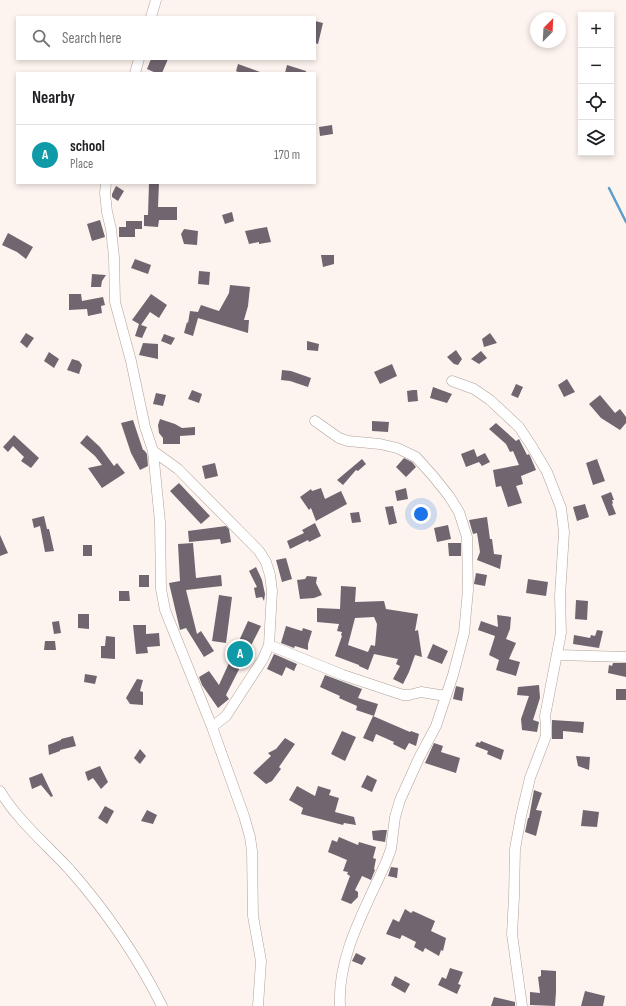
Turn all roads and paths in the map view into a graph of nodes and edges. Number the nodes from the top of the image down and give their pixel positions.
1 (156, 0) edge
2 (151, 16) edge
3 (139, 60) edge
4 (136, 72) edge
5 (106, 184) edge
6 (452, 381) dead end
7 (315, 421) dead end
8 (153, 451) junction
9 (269, 645) junction
10 (558, 655) junction
11 (626, 657) edge
12 (446, 696) junction
13 (212, 727) junction
14 (0, 790) edge
15 (162, 1006) edge
16 (258, 1006) edge
17 (340, 1006) edge
18 (522, 1006) edge

1 - 2 street
3 - 4 street
5 - 8 street
6 - 10 street
7 - 12 street
8 - 9 street
8 - 13 street
9 - 12 street
9 - 13 street
10 - 11 street
10 - 18 street
12 - 17 street
13 - 16 street
14 - 15 street

